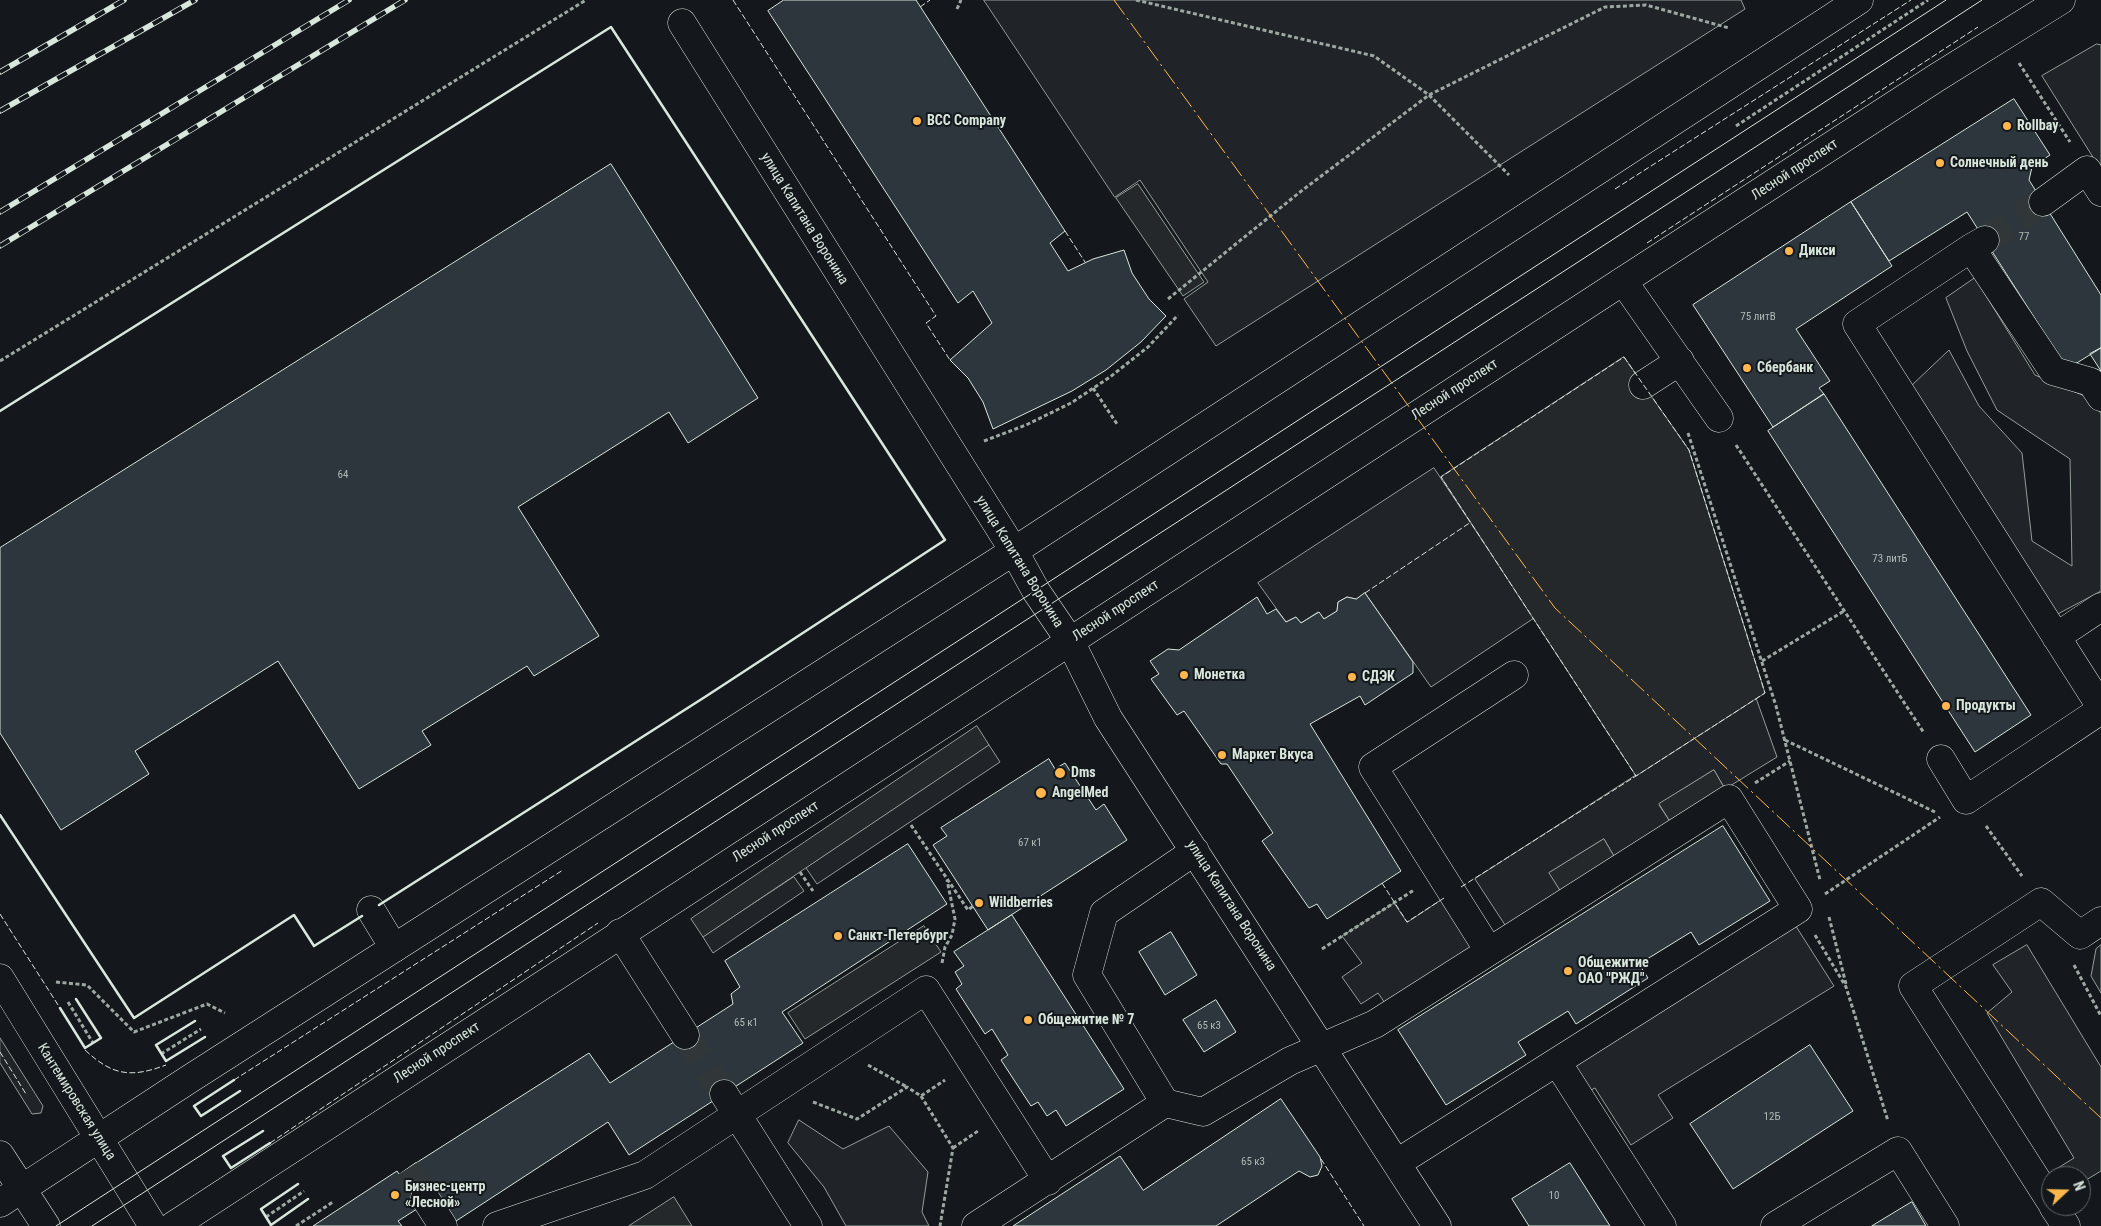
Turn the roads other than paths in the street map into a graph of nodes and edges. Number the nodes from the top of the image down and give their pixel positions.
1 (1859, 0) edge
2 (2061, 0) edge
3 (682, 23) dead end
4 (2094, 181) edge
5 (2043, 202) tunnel mouth
6 (1623, 281) junction
7 (1680, 361) junction
8 (1643, 385) dead end
9 (2101, 397) edge
10 (1719, 418) road end
11 (1014, 551) junction
12 (2101, 607) edge
13 (2056, 638) junction
14 (1070, 641) junction
15 (1514, 675) dead end
16 (2101, 708) edge
17 (1941, 759) road end
18 (1195, 851) junction
19 (371, 910) dead end
20 (2101, 921) edge
21 (620, 933) junction
22 (394, 948) junction
23 (1489, 951) junction
24 (0, 978) edge
25 (685, 1035) tunnel mouth
26 (1322, 1046) junction
27 (1558, 1062) junction
28 (1164, 1103) junction
29 (731, 1104) junction
30 (98, 1138) junction
31 (0, 1154) edge
32 (1397, 1164) junction
33 (1048, 1181) junction
34 (2041, 1186) edge
35 (11, 1195) edge
36 (425, 1198) tunnel mouth
37 (46, 1226) edge
38 (152, 1226) edge
39 (172, 1226) edge
40 (442, 1226) edge
41 (497, 1226) edge
42 (808, 1226) edge
43 (976, 1226) edge
44 (1437, 1226) edge
45 (1662, 1226) edge
46 (1775, 1226) edge
47 (1945, 1226) edge

1 - 11 main road
2 - 6 main road, Лесной проспект
3 - 11 main road, улица Капитана Воронина
4 - 5 main road
6 - 7 main road
6 - 14 main road, Лесной проспект
7 - 8 main road
7 - 10 main road
9 - 13 main road
11 - 14 main road, улица Капитана Воронина
11 - 22 main road
12 - 13 main road
13 - 16 main road
14 - 18 main road, улица Капитана Воронина
14 - 21 main road, Лесной проспект
15 - 23 main road
16 - 17 main road
18 - 26 main road, улица Капитана Воронина
18 - 28 main road
19 - 22 main road
20 - 34 main road
21 - 25 main road
21 - 39 main road, Лесной проспект
22 - 30 main road
23 - 26 main road
23 - 27 main road
24 - 30 main road, Кантемировская улица
26 - 28 main road
26 - 32 main road, улица Капитана Воронина
27 - 32 main road
27 - 45 main road
28 - 33 main road
29 - 33 main road
29 - 41 main road
29 - 42 main road
30 - 35 main road
30 - 38 main road, Кантемировская улица
31 - 35 main road
32 - 44 main road, улица Капитана Воронина
33 - 43 main road
35 - 37 main road
36 - 40 main road
46 - 47 main road

